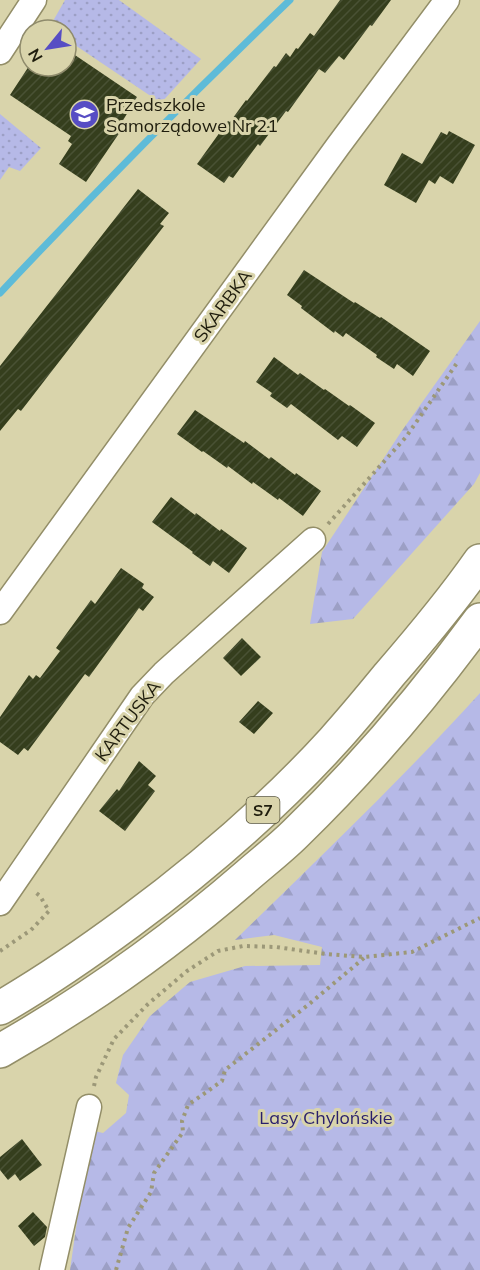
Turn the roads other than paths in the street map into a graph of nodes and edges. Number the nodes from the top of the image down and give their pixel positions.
1 (34, 0) edge
2 (447, 0) edge
3 (0, 52) edge
4 (313, 540) road end
5 (480, 561) edge
6 (0, 612) edge
7 (480, 620) edge
8 (0, 903) edge
9 (0, 1008) edge
10 (0, 1051) edge
11 (89, 1107) road end
12 (52, 1270) edge

1 - 3 street
2 - 6 street, SKARBKA
4 - 8 street, KARTUSKA
5 - 9 highway, S7
7 - 10 highway, S7
11 - 12 street

